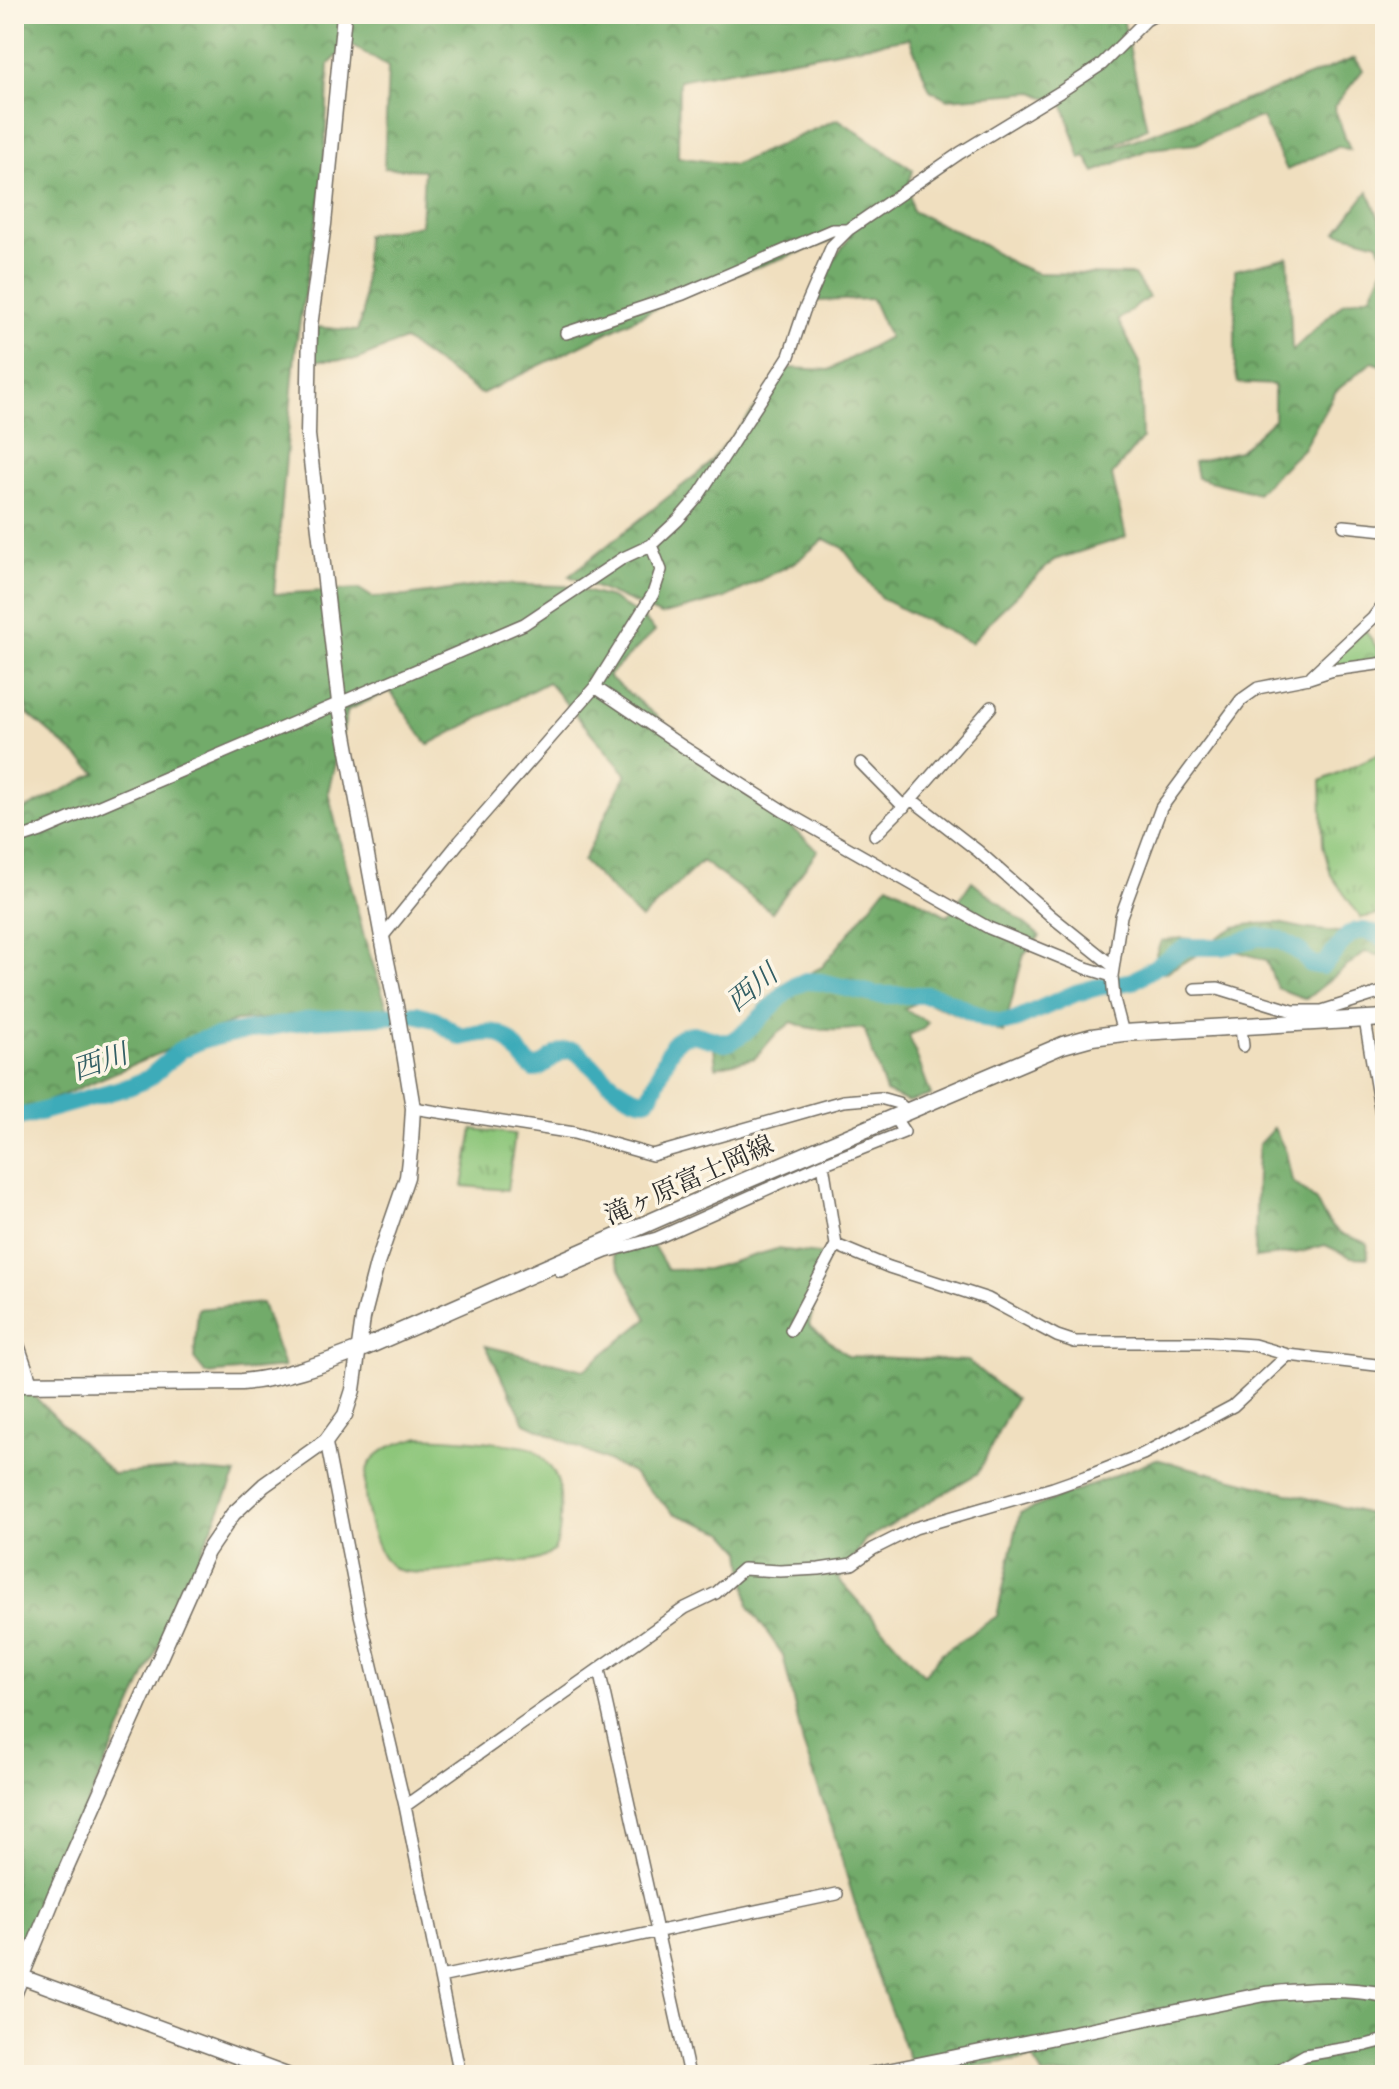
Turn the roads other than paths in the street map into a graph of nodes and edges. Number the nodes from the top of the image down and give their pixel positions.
1 (344, 14) edge
2 (1148, 16) edge
3 (848, 230) junction
4 (566, 333) dead end
5 (1344, 526) dead end
6 (1385, 530) edge
7 (651, 545) junction
8 (1385, 602) edge
9 (1385, 663) edge
10 (1309, 678) junction
11 (595, 687) junction
12 (339, 702) junction
13 (991, 707) dead end
14 (861, 763) dead end
15 (908, 803) junction
16 (875, 835) dead end
17 (14, 840) edge
18 (382, 937) junction
19 (1112, 971) junction
20 (1195, 989) dead end
21 (1385, 991) edge
22 (1323, 1016) junction
23 (1385, 1018) edge
24 (1365, 1020) junction
25 (1241, 1027) junction
26 (1123, 1033) junction
27 (1243, 1046) dead end
28 (1382, 1106) edge
29 (413, 1108) junction
30 (901, 1114) junction
31 (1385, 1138) edge
32 (823, 1164) junction
33 (836, 1245) junction
34 (560, 1271) dead end
35 (791, 1330) dead end
36 (14, 1339) edge
37 (359, 1350) junction
38 (1288, 1355) junction
39 (1385, 1366) edge
40 (14, 1384) edge
41 (32, 1384) junction
42 (326, 1441) junction
43 (599, 1670) junction
44 (405, 1806) junction
45 (837, 1894) dead end
46 (659, 1932) junction
47 (18, 1976) edge
48 (440, 1977) junction
49 (14, 1995) edge
50 (1385, 1995) edge
51 (1385, 2040) edge
52 (287, 2075) edge
53 (460, 2075) edge
54 (689, 2075) edge
55 (868, 2075) edge
56 (1273, 2075) edge

1 - 12 street
2 - 3 street
3 - 4 street
3 - 7 street
5 - 6 street
7 - 11 street
7 - 12 street
8 - 10 street
9 - 10 street
10 - 19 street
11 - 18 street
11 - 19 street
12 - 17 street
12 - 18 street
13 - 15 street
14 - 15 street
15 - 16 street
15 - 19 street
18 - 29 street
19 - 26 street
20 - 22 street
21 - 22 street
22 - 24 main road, 滝ヶ原富士岡線
22 - 25 main road, 滝ヶ原富士岡線
23 - 24 main road, 滝ヶ原富士岡線
24 - 28 street
25 - 26 main road, 滝ヶ原富士岡線
25 - 27 street
26 - 30 main road, 滝ヶ原富士岡線
28 - 31 street
29 - 30 street
29 - 37 street
30 - 32 street
30 - 37 main road, 滝ヶ原富士岡線
32 - 33 street
32 - 34 street
33 - 35 street
33 - 38 street
36 - 41 street
37 - 41 main road, 滝ヶ原富士岡線
37 - 42 street
38 - 39 street
38 - 43 street
40 - 41 main road, 滝ヶ原富士岡線
42 - 44 street
42 - 47 street
43 - 44 street
43 - 46 street
44 - 48 street
45 - 46 street
46 - 48 street
46 - 54 street
47 - 49 street
47 - 52 street
48 - 53 street
50 - 55 street
51 - 56 street

